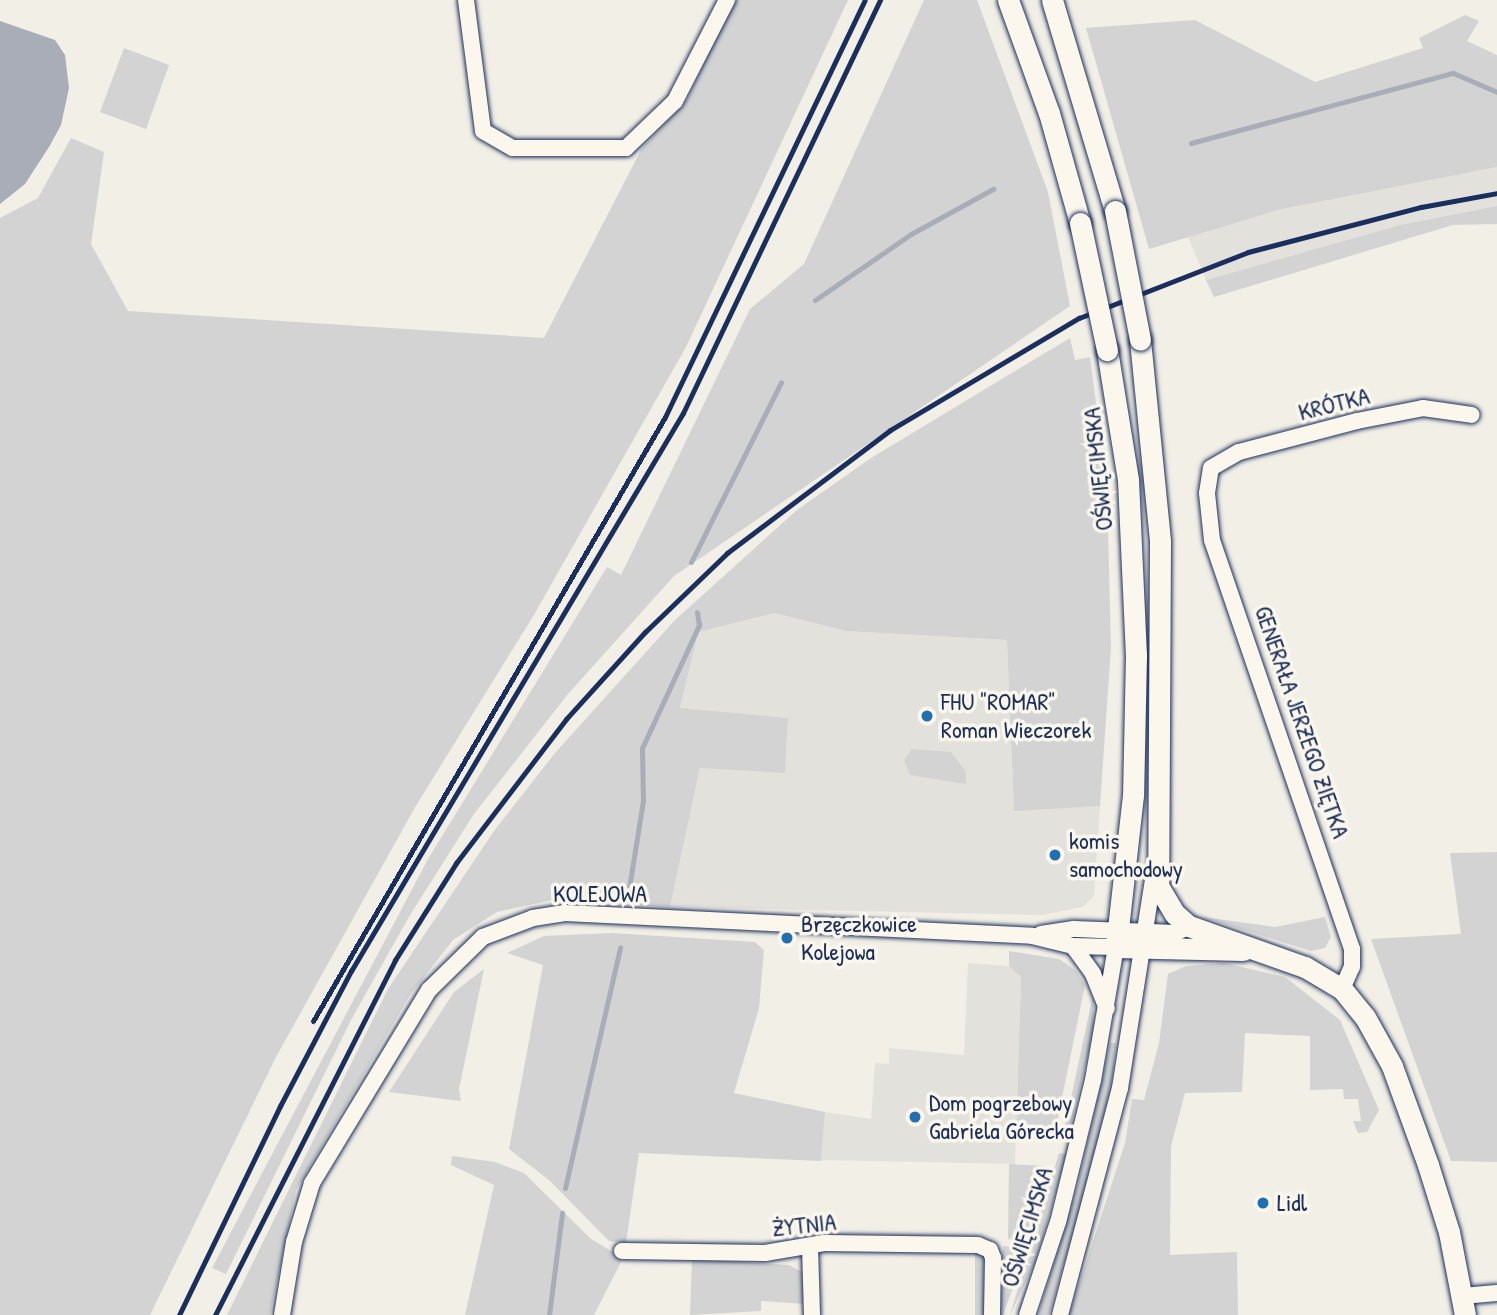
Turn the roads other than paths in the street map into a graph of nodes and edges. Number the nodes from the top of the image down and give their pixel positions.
1 (466, 0) edge
2 (727, 0) edge
3 (1008, 0) edge
4 (1052, 0) edge
5 (1472, 415) dead end
6 (1211, 468) joint
7 (1155, 870) junction
8 (1189, 926) junction
9 (1032, 936) junction
10 (1117, 939) junction
11 (1144, 940) junction
12 (1073, 946) junction
13 (1259, 948) junction
14 (1342, 989) junction
15 (1107, 1008) junction
16 (810, 1247) junction
17 (622, 1251) dead end
18 (1497, 1293) edge
19 (1463, 1305) edge
20 (282, 1315) edge
21 (812, 1315) edge
22 (992, 1315) edge
23 (1027, 1315) edge
24 (1060, 1315) edge

1 - 2 street
3 - 10 main road, OŚWIĘCIMSKA, bridge
4 - 7 main road, bridge
5 - 6 street, KRÓTKA
6 - 14 street, GENERAŁA JERZEGO ZIĘTKA
7 - 8 main road
7 - 11 street
8 - 11 street
8 - 13 main road
9 - 10 street, KOLEJOWA
9 - 12 street, KOLEJOWA
9 - 20 street, KOLEJOWA
10 - 11 main road
10 - 12 street, KOLEJOWA
10 - 15 street, OŚWIĘCIMSKA
11 - 13 main road
11 - 24 street
12 - 15 street
13 - 14 main road
14 - 19 main road
15 - 23 street, OŚWIĘCIMSKA
16 - 17 street, ŻYTNIA
16 - 21 street
16 - 22 street, ŻYTNIA
18 - 19 street

